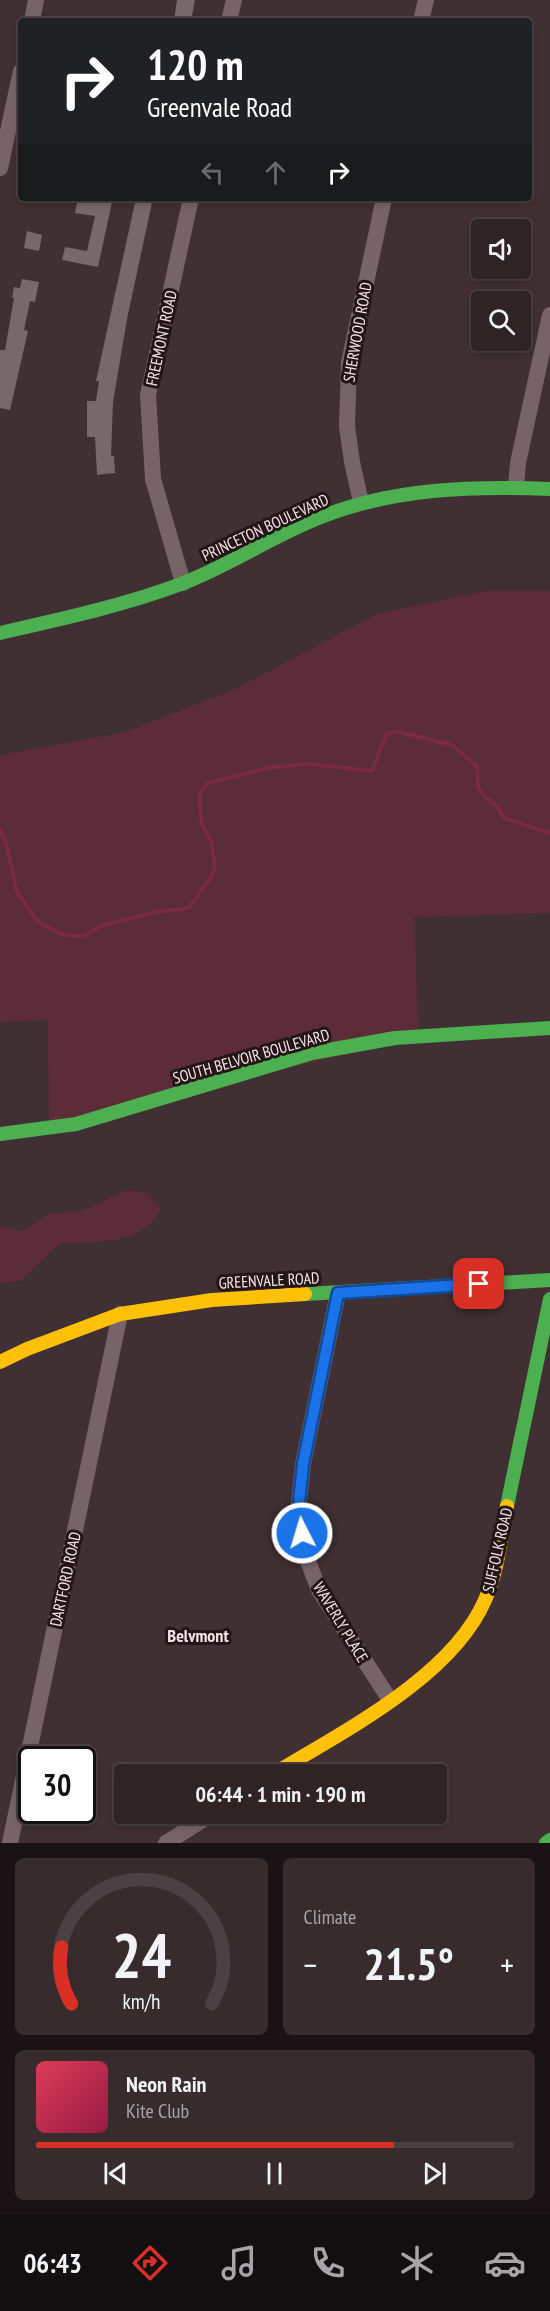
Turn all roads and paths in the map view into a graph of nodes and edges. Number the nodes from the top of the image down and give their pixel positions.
1 (36, 0) edge
2 (234, 0) edge
3 (426, 0) edge
4 (33, 18) edge
5 (230, 18) edge
6 (423, 18) edge
7 (18, 85) edge
8 (0, 168) edge
9 (190, 201) edge
10 (383, 201) edge
11 (550, 315) edge
12 (516, 487) junction
13 (550, 489) edge
14 (361, 502) junction
15 (183, 583) junction
16 (0, 633) edge
17 (550, 1028) edge
18 (0, 1134) edge
19 (550, 1280) edge
20 (338, 1293) junction
21 (550, 1299) edge
22 (120, 1314) junction
23 (0, 1362) edge
24 (390, 1700) junction
25 (289, 1764) edge
26 (196, 1824) edge
27 (550, 1840) edge
28 (10, 1843) edge
29 (166, 1843) edge
30 (546, 1843) edge

1 - 4 street
2 - 5 street
3 - 6 street
7 - 8 street
9 - 15 street, FREEMONT ROAD
10 - 14 street, SHERWOOD ROAD
11 - 12 street
12 - 13 street, PRINCETON BOULEVARD
12 - 14 street, PRINCETON BOULEVARD
14 - 15 street, PRINCETON BOULEVARD
15 - 16 street, PRINCETON BOULEVARD
17 - 18 street, SOUTH BELVOIR BOULEVARD
19 - 20 street, GREENVALE ROAD
20 - 22 street, GREENVALE ROAD
20 - 24 street, WAVERLY PLACE
21 - 24 street, SUFFOLK ROAD
22 - 23 street, GREENVALE ROAD
22 - 28 street, DARTFORD ROAD
24 - 25 street, SUFFOLK ROAD
26 - 29 street
27 - 30 street

